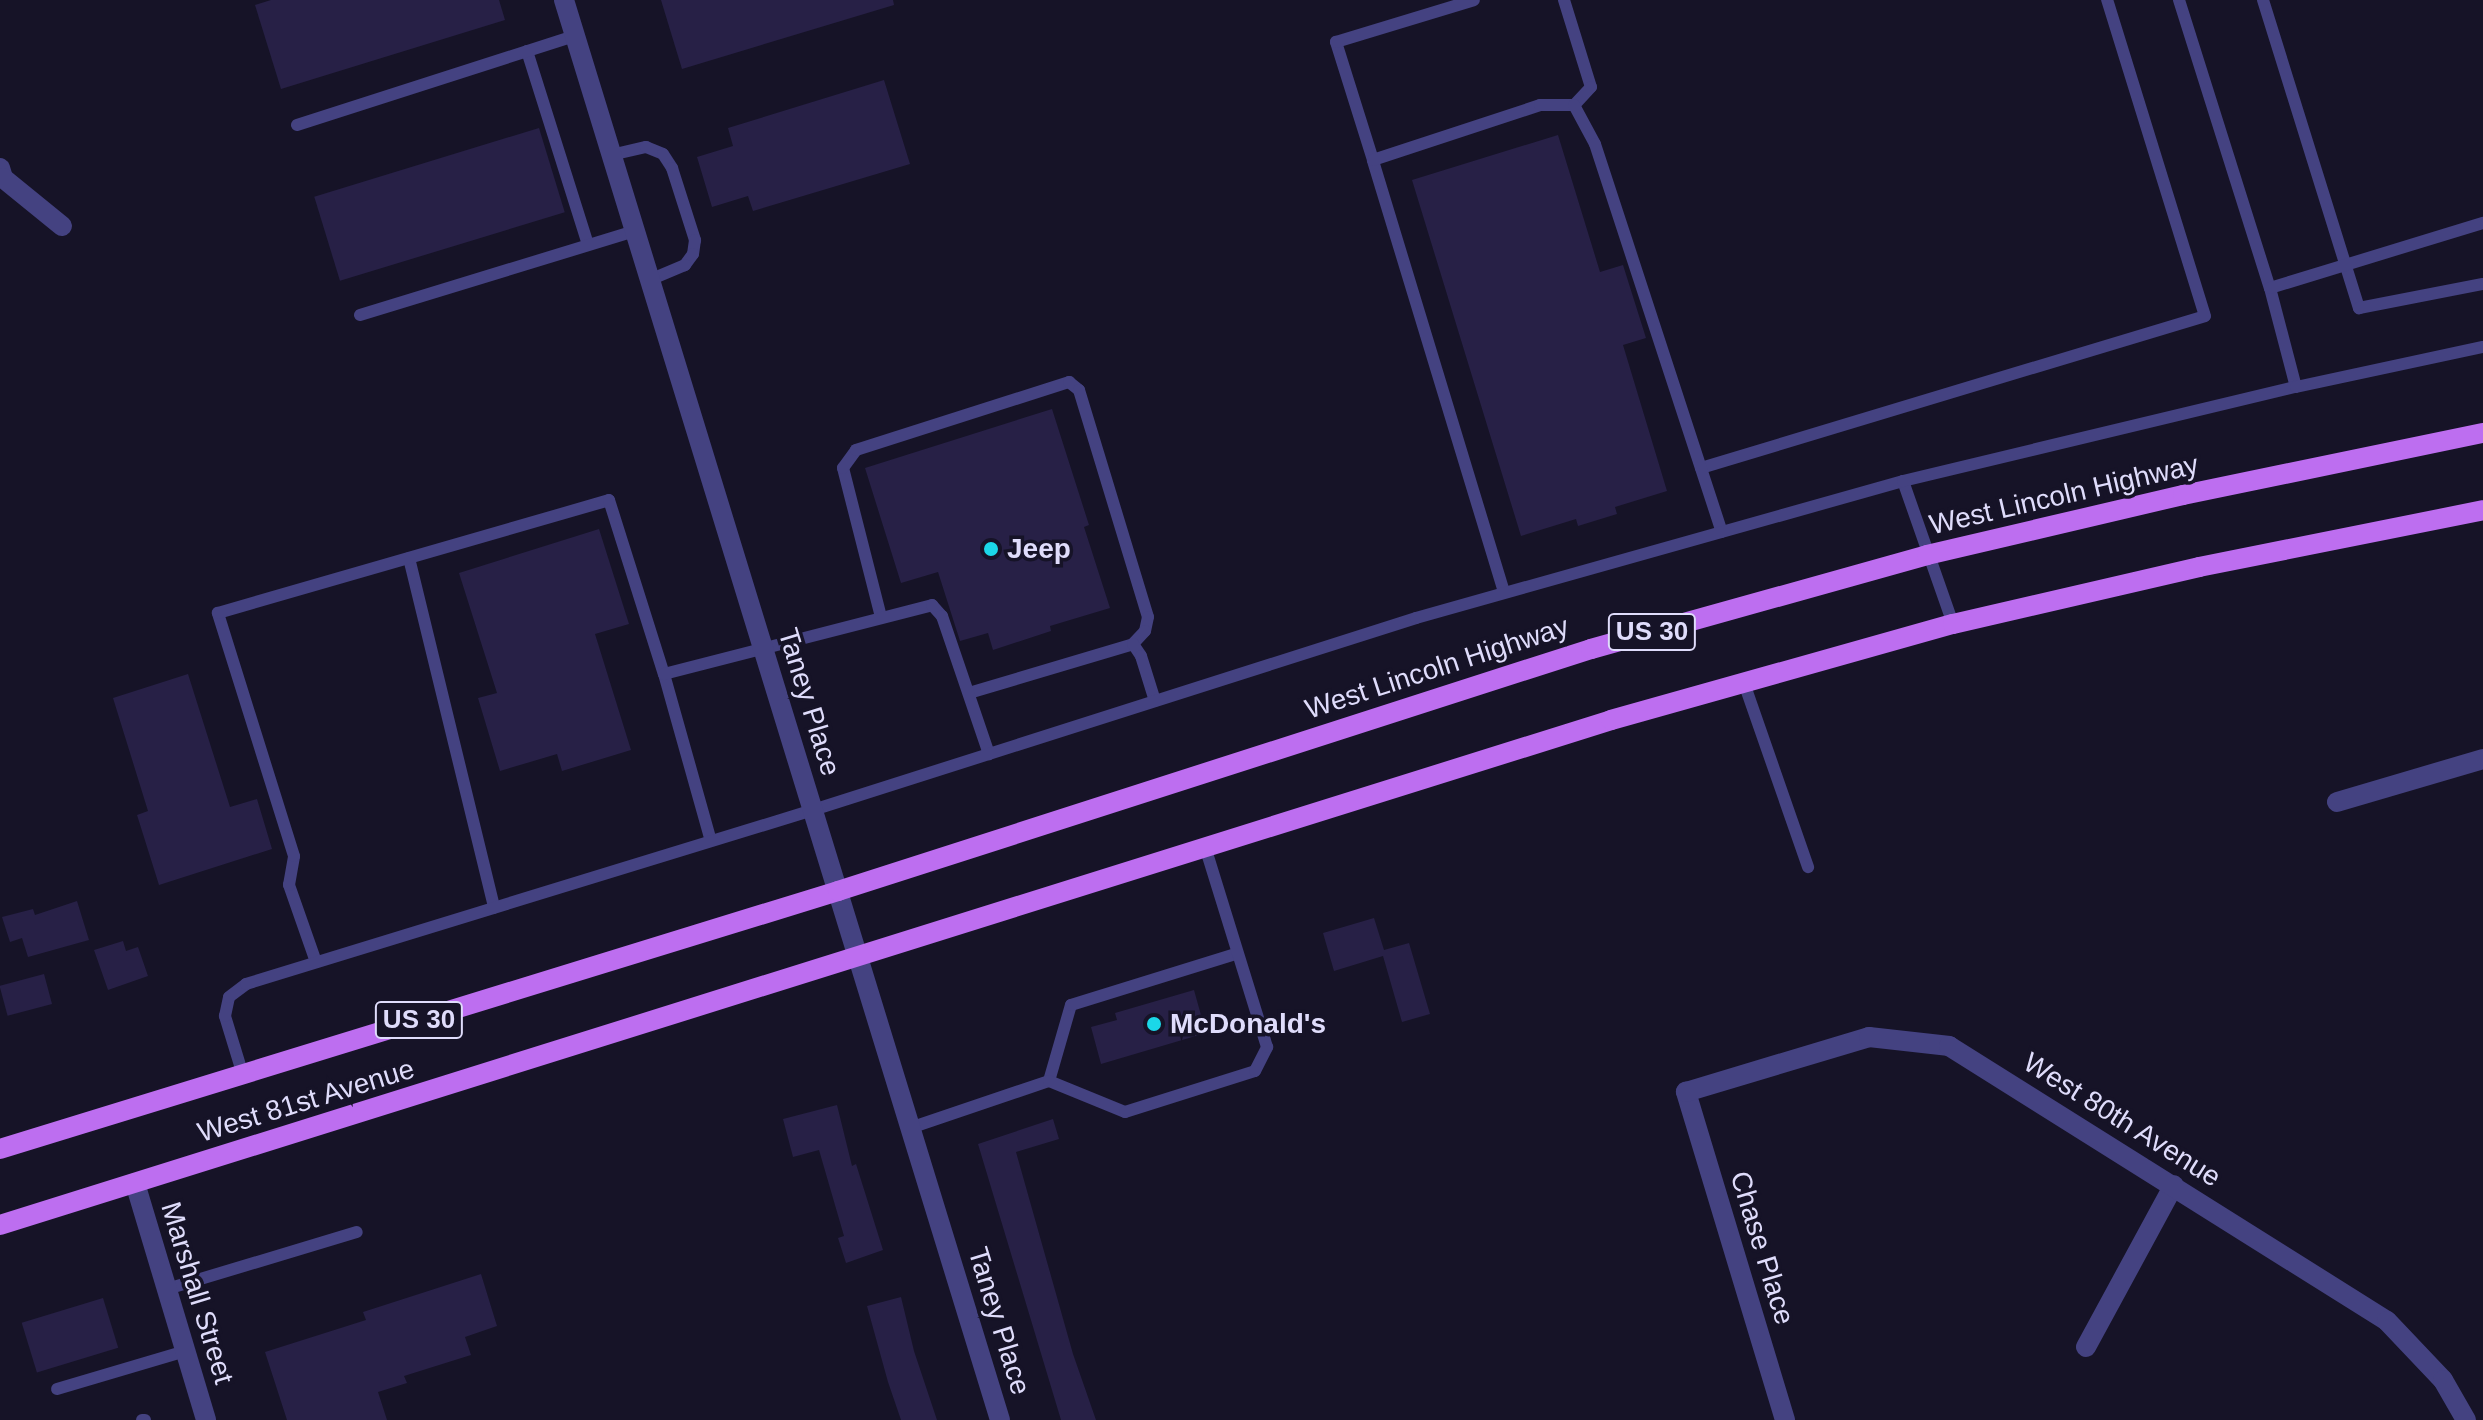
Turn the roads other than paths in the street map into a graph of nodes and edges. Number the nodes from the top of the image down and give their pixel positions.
1 (564, 0) edge
2 (1474, 0) edge
3 (1564, 0) edge
4 (2107, 0) edge
5 (2179, 0) edge
6 (2263, 0) edge
7 (575, 36) junction
8 (527, 51) junction
9 (1574, 105) junction
10 (297, 125) dead end
11 (611, 155) junction
12 (1373, 160) junction
13 (0, 168) edge
14 (2483, 223) edge
15 (62, 226) dead end
16 (635, 231) junction
17 (588, 245) junction
18 (2346, 265) junction
19 (650, 280) junction
20 (2483, 284) edge
21 (2270, 288) junction
22 (360, 315) dead end
23 (2483, 347) edge
24 (2296, 387) junction
25 (2483, 433) edge
26 (1701, 468) junction
27 (1903, 481) junction
28 (2483, 510) edge
29 (1722, 532) junction
30 (1927, 555) junction
31 (409, 558) junction
32 (1504, 592) junction
33 (881, 617) junction
34 (1953, 624) junction
35 (1133, 644) junction
36 (764, 648) junction
37 (664, 674) junction
38 (1744, 683) junction
39 (969, 693) junction
40 (1155, 701) junction
41 (989, 754) junction
42 (2483, 759) edge
43 (2337, 802) dead end
44 (813, 810) junction
45 (711, 841) junction
46 (1205, 847) junction
47 (1808, 867) dead end
48 (838, 891) junction
49 (494, 908) junction
50 (1236, 954) junction
51 (858, 955) junction
52 (316, 962) junction
53 (243, 1075) junction
54 (1049, 1081) junction
55 (1686, 1092) joint
56 (910, 1128) junction
57 (0, 1149) edge
58 (135, 1183) junction
59 (2174, 1185) junction
60 (0, 1225) edge
61 (357, 1232) dead end
62 (167, 1289) junction
63 (2086, 1347) dead end
64 (185, 1351) junction
65 (57, 1389) dead end
66 (206, 1420) edge
67 (1000, 1420) edge
68 (1785, 1420) edge
69 (2466, 1420) edge

1 - 7 street, Taney Place
2 - 12 lane
3 - 9 lane
4 - 26 lane
5 - 21 lane
6 - 18 lane
7 - 8 lane
7 - 11 street, Taney Place
8 - 10 lane
8 - 17 lane
9 - 12 lane
9 - 26 lane
11 - 16 street, Taney Place
11 - 19 lane
12 - 32 lane
13 - 15 street
14 - 18 lane
16 - 17 lane
16 - 19 street, Taney Place
17 - 22 lane
18 - 20 lane
18 - 21 lane
19 - 36 street, Taney Place
21 - 24 lane
23 - 24 lane
24 - 27 lane
25 - 30 main road, West Lincoln Highway / US 30
26 - 29 lane
27 - 29 lane
27 - 30 lane
28 - 34 main road, US 30
29 - 32 lane
30 - 34 lane
30 - 48 main road, West Lincoln Highway / US 30
31 - 37 lane
31 - 49 lane
31 - 52 lane
32 - 40 lane
33 - 35 lane
33 - 36 lane
33 - 39 lane
34 - 38 main road, US 30
35 - 39 lane
35 - 40 lane
36 - 37 lane
36 - 44 street, Taney Place
37 - 45 lane
38 - 46 main road, US 30
38 - 47 lane
39 - 41 lane
40 - 41 lane
41 - 44 lane
42 - 43 street
44 - 45 lane
44 - 48 street, Taney Place
45 - 49 lane
46 - 50 lane
46 - 51 main road, US 30
48 - 51 street, Taney Place
48 - 53 main road, West 81st Avenue / US 30
49 - 52 lane
50 - 54 lane
50 - 54 lane
51 - 56 street, Taney Place
51 - 58 main road, West 81st Avenue / US 30
52 - 53 lane
53 - 57 main road, West 81st Avenue / US 30
54 - 56 lane
55 - 59 street, West 80th Avenue
55 - 68 street, Chase Place
56 - 67 street, Taney Place
58 - 60 main road, West 81st Avenue / US 30
58 - 62 street, Marshall Street
59 - 63 street
59 - 69 street, West 80th Avenue
61 - 62 lane
62 - 64 street, Marshall Street
64 - 65 lane
64 - 66 street, Marshall Street

